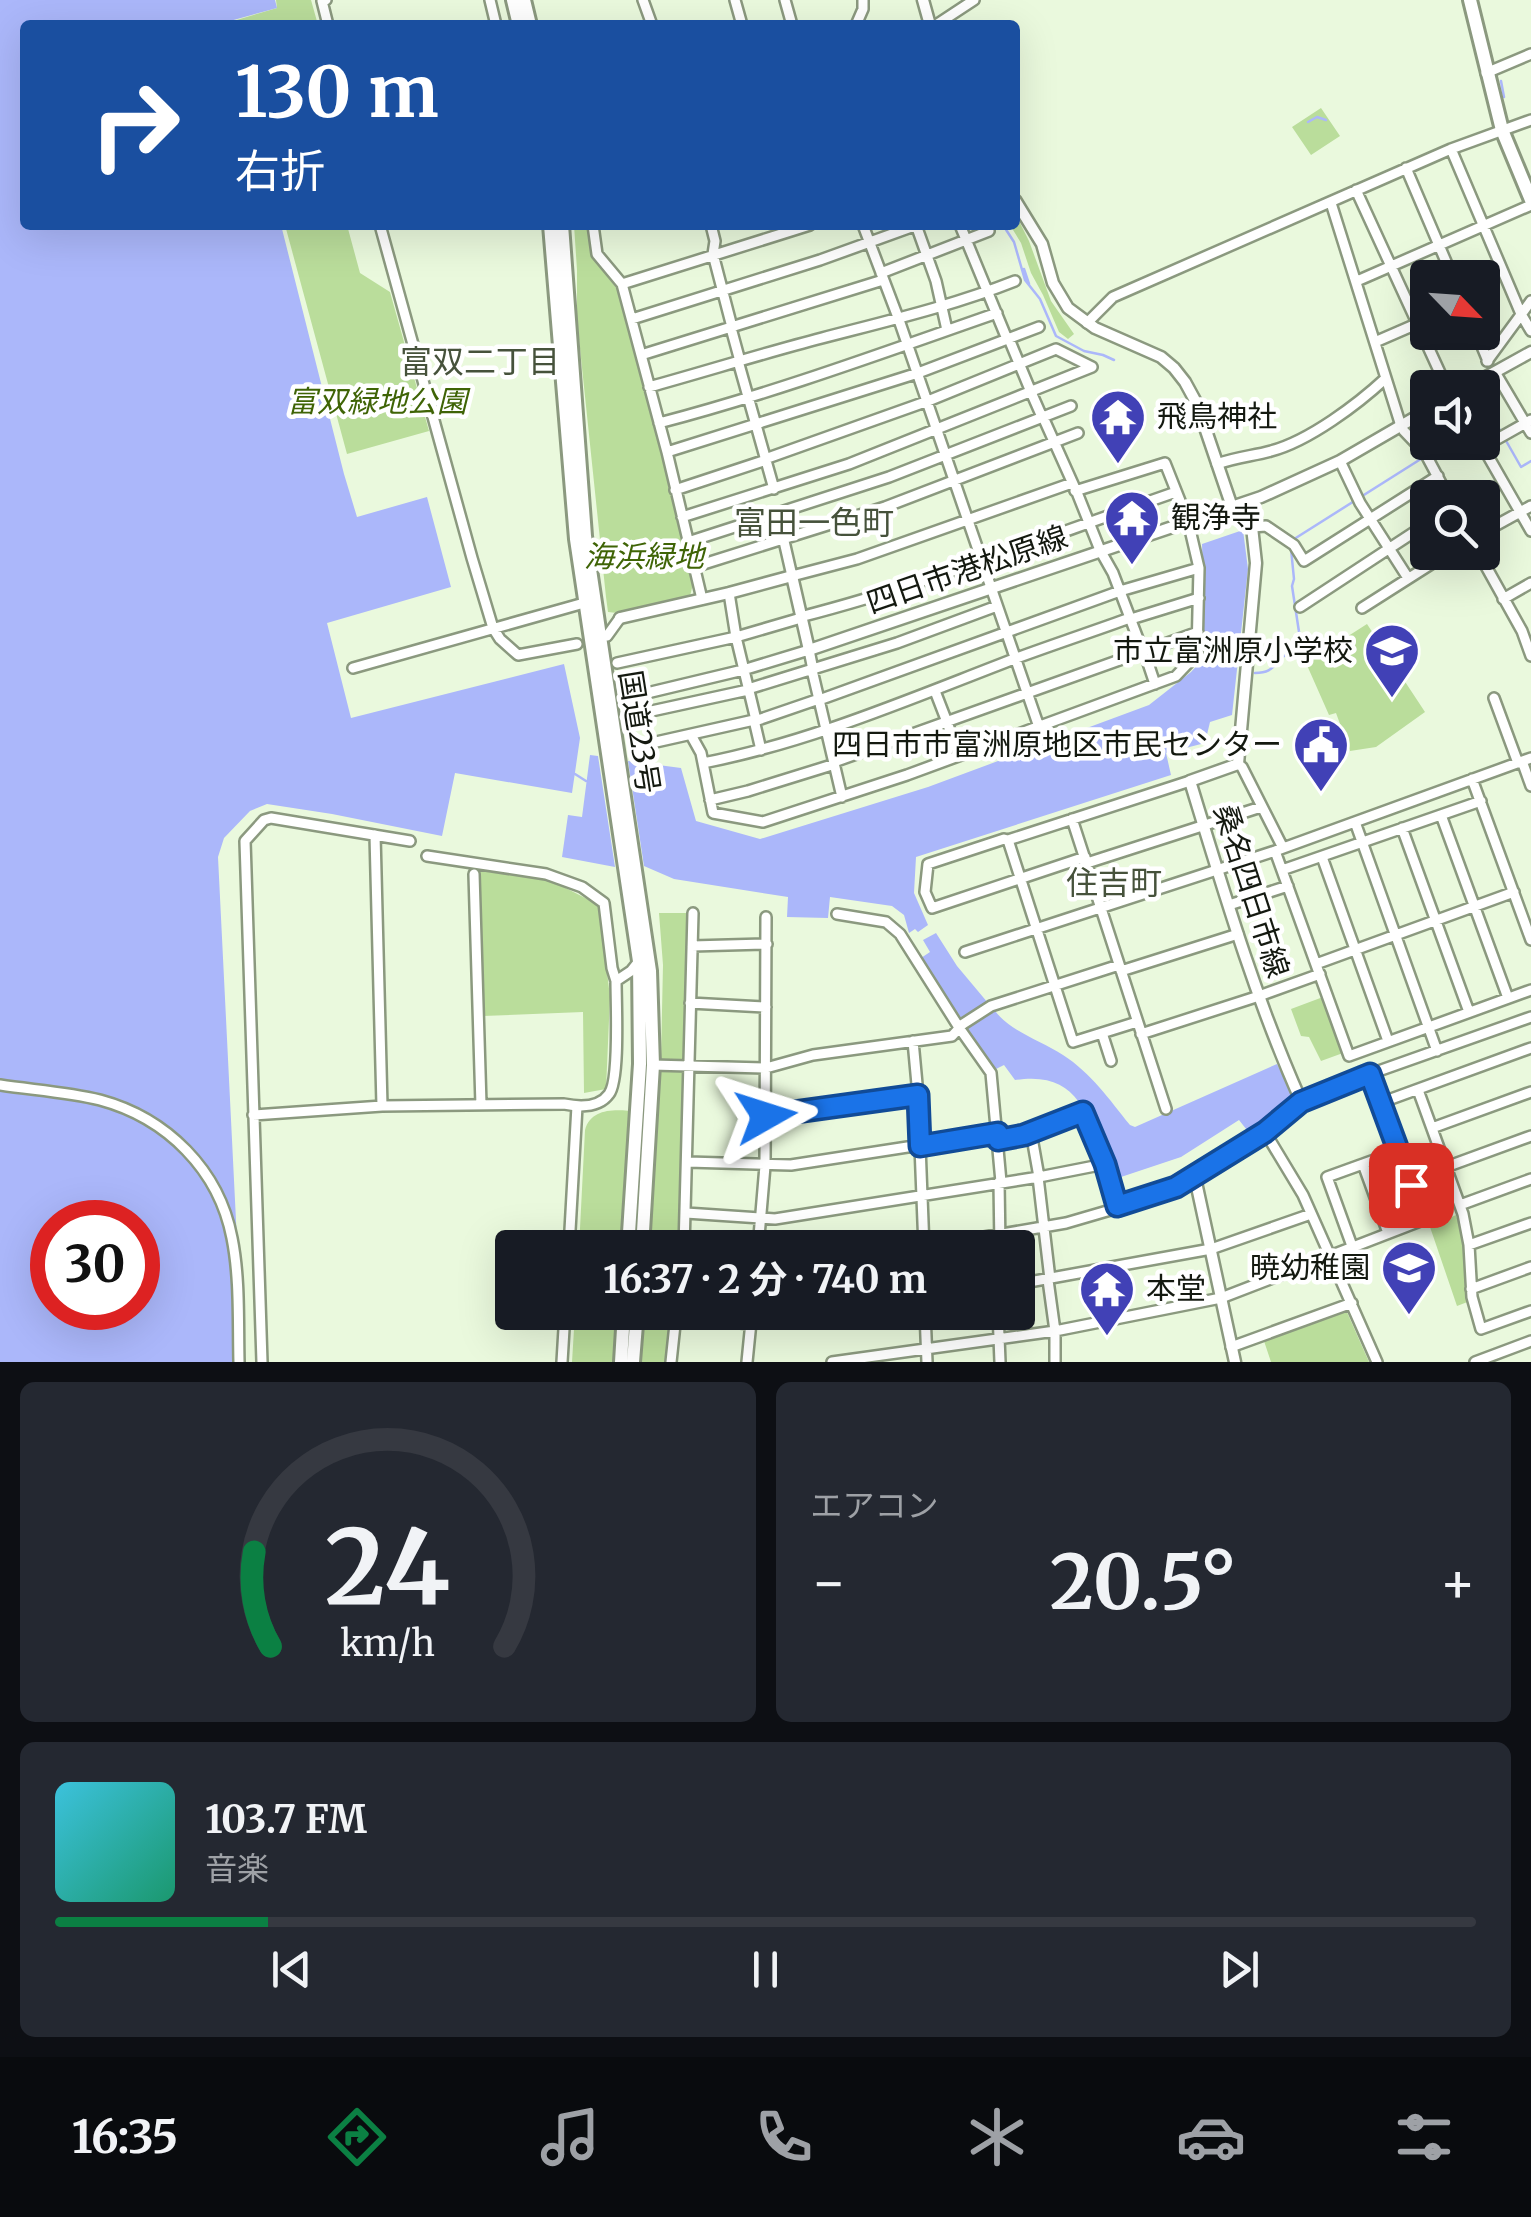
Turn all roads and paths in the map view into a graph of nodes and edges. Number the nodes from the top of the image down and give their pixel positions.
1 (974, 0) edge
2 (1470, 0) edge
3 (941, 20) edge
4 (1531, 54) edge
5 (1486, 74) junction
6 (1531, 120) edge
7 (1502, 130) junction
8 (1451, 148) junction
9 (1406, 168) junction
10 (1356, 190) junction
11 (1531, 202) edge
12 (1332, 203) junction
13 (1020, 208) edge
14 (1484, 226) junction
15 (381, 230) edge
16 (550, 230) edge
17 (562, 230) edge
18 (595, 230) edge
19 (712, 230) edge
20 (793, 230) edge
21 (865, 230) edge
22 (903, 230) edge
23 (918, 230) edge
24 (962, 230) edge
25 (988, 230) dead end
26 (967, 240) junction
27 (870, 243) junction
28 (1438, 245) junction
29 (712, 254) junction
30 (928, 256) junction
31 (1444, 260) edge
32 (1390, 265) junction
33 (882, 277) junction
34 (1015, 280) dead end
35 (1356, 282) junction
36 (622, 284) junction
37 (722, 292) junction
38 (988, 292) junction
39 (1410, 300) edge
40 (1531, 301) edge
41 (941, 306) junction
42 (997, 313) junction
43 (1522, 314) junction
44 (632, 319) junction
45 (900, 320) junction
46 (1088, 324) junction
47 (1410, 326) edge
48 (1040, 327) dead end
49 (732, 328) junction
50 (948, 330) junction
51 (1531, 331) edge
52 (1008, 339) junction
53 (1375, 342) junction
54 (908, 346) junction
55 (1484, 350) edge
56 (1531, 352) edge
57 (641, 354) junction
58 (1488, 360) junction
59 (739, 361) junction
60 (1020, 366) junction
61 (1493, 370) edge
62 (1498, 370) edge
63 (918, 373) junction
64 (1386, 378) junction
65 (1500, 381) edge
66 (650, 387) junction
67 (1031, 392) junction
68 (748, 398) junction
69 (928, 401) junction
70 (1071, 406) dead end
71 (1043, 417) junction
72 (1410, 421) edge
73 (659, 422) junction
74 (756, 425) junction
75 (1402, 426) junction
76 (1529, 426) edge
77 (937, 428) junction
78 (1078, 434) dead end
79 (1500, 437) edge
80 (1055, 443) junction
81 (666, 452) junction
82 (946, 454) junction
83 (765, 459) junction
84 (1490, 460) edge
85 (1340, 461) junction
86 (1217, 464) junction
87 (1438, 476) junction
88 (1440, 480) edge
89 (956, 481) junction
90 (1073, 487) junction
91 (773, 489) junction
92 (675, 490) junction
93 (1176, 492) junction
94 (1531, 506) edge
95 (1229, 508) junction
96 (1520, 512) junction
97 (779, 514) junction
98 (682, 518) junction
99 (1370, 518) junction
100 (970, 521) junction
101 (1190, 521) junction
102 (1089, 522) junction
103 (1500, 523) edge
104 (1252, 527) junction
105 (1531, 530) edge
106 (1410, 535) edge
107 (784, 540) junction
108 (688, 542) junction
109 (1389, 548) junction
110 (1100, 550) junction
111 (982, 561) junction
112 (694, 567) junction
113 (1199, 568) junction
114 (1421, 570) edge
115 (1488, 570) edge
116 (792, 576) junction
117 (1408, 578) junction
118 (1531, 584) edge
119 (992, 590) junction
120 (1120, 591) junction
121 (729, 593) junction
122 (1199, 598) junction
123 (702, 600) junction
124 (1504, 600) junction
125 (584, 604) junction
126 (997, 606) junction
127 (1300, 606) dead end
128 (1362, 608) dead end
129 (801, 617) junction
130 (620, 618) joint
131 (1130, 619) junction
132 (493, 628) junction
133 (1006, 632) junction
134 (1198, 632) junction
135 (1527, 633) edge
136 (607, 636) dead end
137 (736, 637) junction
138 (577, 644) dead end
139 (809, 650) junction
140 (1143, 651) junction
141 (1531, 656) edge
142 (1015, 659) junction
143 (617, 664) dead end
144 (352, 668) dead end
145 (744, 670) junction
146 (812, 670) junction
147 (1155, 684) junction
148 (748, 690) junction
149 (935, 691) junction
150 (1027, 693) junction
151 (622, 698) dead end
152 (1494, 698) dead end
153 (819, 700) junction
154 (624, 717) dead end
155 (755, 720) junction
156 (947, 722) junction
157 (1040, 727) junction
158 (826, 729) junction
159 (691, 735) junction
160 (610, 736) junction
161 (656, 742) dead end
162 (761, 750) junction
163 (959, 756) junction
164 (1523, 760) edge
165 (703, 763) junction
166 (835, 763) junction
167 (1238, 764) junction
168 (1472, 779) junction
169 (1190, 781) junction
170 (1531, 786) edge
171 (842, 797) junction
172 (710, 800) junction
173 (1481, 800) junction
174 (1261, 807) junction
175 (1441, 814) junction
176 (1072, 819) junction
177 (1355, 822) junction
178 (1204, 825) junction
179 (1402, 828) junction
180 (375, 835) junction
181 (1008, 840) junction
182 (410, 841) dead end
183 (1362, 843) junction
184 (1279, 849) junction
185 (427, 856) dead end
186 (1322, 857) junction
187 (1086, 860) junction
188 (1218, 870) junction
189 (1282, 870) junction
190 (474, 874) dead end
191 (1020, 878) junction
192 (633, 886) junction
193 (1288, 886) junction
194 (1514, 892) junction
195 (1229, 905) junction
196 (1474, 906) junction
197 (1100, 907) junction
198 (694, 912) dead end
199 (838, 914) dead end
200 (766, 917) dead end
201 (1436, 920) junction
202 (1036, 928) junction
203 (1238, 934) junction
204 (1396, 935) junction
205 (1531, 940) edge
206 (767, 944) junction
207 (692, 946) junction
208 (1355, 949) junction
209 (964, 952) dead end
210 (638, 961) junction
211 (1120, 968) junction
212 (1318, 969) junction
213 (616, 982) junction
214 (1055, 986) junction
215 (1531, 990) edge
216 (1259, 996) junction
217 (1508, 998) junction
218 (690, 1003) junction
219 (766, 1007) junction
220 (1469, 1012) junction
221 (1530, 1021) edge
222 (1137, 1022) junction
223 (961, 1026) junction
224 (1429, 1026) junction
225 (1102, 1033) junction
226 (1141, 1034) junction
227 (913, 1041) junction
228 (1388, 1041) junction
229 (1531, 1048) edge
230 (1437, 1050) junction
231 (1111, 1062) dead end
232 (647, 1065) junction
233 (688, 1065) junction
234 (766, 1068) junction
235 (1370, 1074) junction
236 (0, 1085) edge
237 (1418, 1090) junction
238 (1531, 1092) edge
239 (918, 1095) junction
240 (1301, 1102) junction
241 (1380, 1103) junction
242 (382, 1106) junction
243 (481, 1106) junction
244 (577, 1106) junction
245 (1166, 1109) dead end
246 (254, 1114) junction
247 (766, 1116) junction
248 (1432, 1128) junction
249 (1031, 1132) junction
250 (1265, 1132) junction
251 (998, 1136) junction
252 (1531, 1136) edge
253 (920, 1146) junction
254 (1399, 1151) junction
255 (688, 1162) junction
256 (1105, 1164) junction
257 (1363, 1164) junction
258 (765, 1166) junction
259 (1446, 1167) junction
260 (1194, 1173) junction
261 (1039, 1177) junction
262 (1531, 1179) edge
263 (1000, 1182) junction
264 (922, 1196) junction
265 (1460, 1205) junction
266 (1117, 1206) junction
267 (686, 1213) junction
268 (1311, 1214) junction
269 (762, 1220) junction
270 (1531, 1223) edge
271 (1044, 1226) junction
272 (570, 1230) edge
273 (630, 1230) edge
274 (642, 1230) edge
275 (685, 1230) edge
276 (761, 1230) edge
277 (922, 1230) edge
278 (1000, 1230) edge
279 (1024, 1230) edge
280 (1388, 1232) junction
281 (1352, 1246) junction
282 (1468, 1246) junction
283 (1210, 1249) junction
284 (1330, 1257) junction
285 (1531, 1267) edge
286 (1049, 1279) junction
287 (1035, 1281) edge
288 (1470, 1289) junction
289 (1220, 1298) junction
290 (1352, 1303) junction
291 (1531, 1311) edge
292 (564, 1330) edge
293 (623, 1330) edge
294 (636, 1330) edge
295 (674, 1330) edge
296 (750, 1330) edge
297 (925, 1330) edge
298 (999, 1330) edge
299 (1055, 1331) junction
300 (1000, 1339) junction
301 (1531, 1342) edge
302 (1231, 1347) junction
303 (926, 1350) junction
304 (239, 1362) edge
305 (262, 1362) edge
306 (562, 1362) edge
307 (620, 1362) edge
308 (633, 1362) edge
309 (670, 1362) edge
310 (746, 1362) edge
311 (832, 1362) edge
312 (927, 1362) edge
313 (1000, 1362) edge
314 (1055, 1362) edge
315 (1235, 1362) edge
316 (1377, 1362) edge
317 (1475, 1362) edge

1 - 3 street
2 - 5 highway
4 - 5 street
5 - 7 highway
6 - 7 street
7 - 8 street
7 - 11 highway
8 - 9 street
8 - 14 street
9 - 10 street
9 - 28 street
10 - 12 street
10 - 32 street
11 - 14 street
12 - 35 street
12 - 46 street
13 - 46 main road
14 - 28 street
14 - 43 street
15 - 132 street
16 - 125 highway, 国道23号
17 - 160 highway, 国道23号
18 - 36 street
19 - 29 street
20 - 29 street
21 - 27 street
22 - 27 street
23 - 30 street
24 - 26 street
25 - 26 street
26 - 30 street
26 - 38 street
27 - 33 street
27 - 37 street
28 - 31 street
28 - 32 street
29 - 36 street
29 - 37 street
30 - 33 street
30 - 41 street
32 - 35 street
32 - 39 street
33 - 45 street
33 - 49 street
34 - 38 street
35 - 53 street
36 - 44 street
37 - 44 street
37 - 49 street
38 - 41 street
38 - 42 street
40 - 43 street
41 - 45 street
41 - 50 street
42 - 50 street
42 - 52 street
43 - 51 street
43 - 58 street
44 - 57 street
45 - 54 street
45 - 59 street
46 - 86 main road
47 - 53 street
48 - 52 street
49 - 57 street
49 - 59 street
50 - 54 street
52 - 60 street
52 - 63 street
53 - 64 street
54 - 63 street
54 - 68 street
55 - 58 street
56 - 62 main road
57 - 66 street
58 - 61 street
59 - 66 street
59 - 68 street
60 - 67 street
60 - 67 street
60 - 69 street
63 - 69 street
63 - 74 street
64 - 75 street
64 - 86 street
65 - 76 street
66 - 73 street
67 - 71 street
67 - 77 street
68 - 73 street
68 - 74 street
69 - 77 street
69 - 83 street
70 - 71 street
71 - 80 street
71 - 82 street
72 - 75 main road, 四日市港松原線
73 - 81 street
74 - 81 street
74 - 83 street
75 - 85 main road, 四日市港松原線
75 - 87 street
76 - 79 street
77 - 82 street
77 - 91 street
78 - 80 street
80 - 89 street
80 - 90 street
81 - 92 street
82 - 89 street
82 - 97 street
83 - 91 street
83 - 92 street
84 - 96 street
85 - 95 main road, 四日市港松原線
85 - 99 street
86 - 95 main road
87 - 88 street
87 - 99 street
89 - 100 street
89 - 107 street
90 - 93 street
90 - 100 street
90 - 102 street
91 - 97 street
91 - 98 street
92 - 98 street
93 - 101 street
93 - 102 street
94 - 96 street
95 - 101 main road, 四日市港松原線
95 - 104 main road
96 - 103 street
96 - 105 street
97 - 107 street
97 - 108 street
98 - 108 street
99 - 104 street
99 - 109 street
100 - 111 street
100 - 116 street
101 - 110 main road, 四日市港松原線
101 - 113 street
102 - 110 street
102 - 111 street
104 - 167 main road, 桑名四日市線
106 - 109 street
107 - 112 street
107 - 116 street
108 - 112 street
109 - 117 street
109 - 127 street
110 - 119 main road, 四日市港松原線
110 - 120 street
111 - 119 street
111 - 129 street
112 - 123 street
113 - 120 street
113 - 122 street
114 - 117 street
115 - 124 street
116 - 121 main road
116 - 129 main road
117 - 128 street
118 - 124 street
119 - 126 street
119 - 139 main road, 四日市港松原線
120 - 131 street
120 - 133 street
121 - 123 main road
121 - 137 street
122 - 131 street
122 - 134 street
123 - 130 main road
124 - 135 street
125 - 132 street
125 - 160 highway, 国道23号
126 - 133 street
126 - 146 street
129 - 137 street
129 - 139 main road
130 - 136 street
131 - 140 street
131 - 142 street
132 - 138 street
132 - 144 street
133 - 142 street
133 - 153 street
134 - 140 street
134 - 147 street
135 - 141 street
137 - 143 street
137 - 145 street
139 - 145 street
139 - 146 street
140 - 147 street
140 - 150 street
142 - 149 street
142 - 150 street
145 - 148 street
145 - 151 street
146 - 148 street
146 - 153 street
147 - 157 street
148 - 154 street
148 - 155 street
149 - 156 street
149 - 158 street
150 - 156 street
150 - 157 street
152 - 164 street
153 - 155 street
153 - 158 street
155 - 159 street
155 - 162 street
156 - 163 street
156 - 166 street
157 - 163 street
158 - 162 street
158 - 166 street
159 - 161 street
159 - 165 street
160 - 192 highway, 国道23号
162 - 165 street
163 - 171 street
164 - 168 street
164 - 170 street
165 - 172 street
166 - 171 street
166 - 172 street
167 - 169 main road, 桑名四日市線
167 - 174 street
168 - 173 street
168 - 177 street
169 - 176 street
169 - 178 main road, 桑名四日市線
171 - 172 street
173 - 175 street
173 - 194 street
174 - 178 street
174 - 184 street
175 - 179 street
175 - 196 street
176 - 181 street
176 - 187 street
177 - 183 street
177 - 184 street
178 - 187 street
178 - 188 main road, 桑名四日市線
179 - 183 street
179 - 201 street
180 - 182 street
180 - 242 street
180 - 246 street
181 - 191 street
181 - 191 street
183 - 186 street
183 - 204 street
184 - 188 street
184 - 189 street
185 - 213 street
186 - 189 street
186 - 208 street
187 - 191 street
187 - 197 street
188 - 195 main road, 桑名四日市線
188 - 197 street
189 - 193 street
190 - 243 street
191 - 202 street
192 - 210 highway, 国道23号
192 - 232 highway, 国道23号
193 - 195 street
193 - 212 street
194 - 196 street
194 - 205 street
195 - 203 main road, 桑名四日市線
196 - 201 street
196 - 217 street
197 - 202 street
197 - 211 street
198 - 207 street
199 - 223 street
200 - 206 street
201 - 204 street
201 - 220 street
202 - 209 street
202 - 214 street
203 - 211 street
203 - 216 main road, 桑名四日市線
204 - 208 street
204 - 224 street
206 - 207 street
206 - 219 street
207 - 218 street
208 - 212 street
208 - 228 street
210 - 213 street
210 - 232 highway, 国道23号
211 - 214 street
211 - 222 street
212 - 216 street
212 - 228 street
213 - 244 street
214 - 223 street
214 - 225 street
215 - 217 street
216 - 226 street
216 - 240 main road, 桑名四日市線
217 - 220 street
218 - 219 street
218 - 233 street
219 - 234 street
220 - 224 street
221 - 230 street
222 - 225 street
222 - 226 street
223 - 227 street
223 - 251 street
224 - 228 street
224 - 230 street
225 - 231 street
226 - 245 street
227 - 234 street
227 - 239 street
229 - 237 street
230 - 235 street
232 - 233 street
232 - 273 highway, 国道23号
232 - 274 highway, 国道23号
233 - 234 street
233 - 255 street
234 - 247 street
235 - 240 street
235 - 241 street
236 - 304 street
237 - 241 street
237 - 248 street
238 - 248 street
239 - 247 street
239 - 253 street
240 - 250 main road
241 - 254 street
242 - 243 street
242 - 246 street
243 - 244 street
244 - 272 street
246 - 305 street
247 - 258 street
248 - 259 street
249 - 251 street
249 - 256 street
249 - 261 street
250 - 260 main road
250 - 268 street
251 - 253 street
251 - 263 street
252 - 259 street
253 - 258 street
253 - 264 street
254 - 257 street
254 - 280 street
255 - 258 street
255 - 267 street
256 - 261 street
256 - 266 street
257 - 280 street
257 - 281 street
258 - 269 street
259 - 265 street
260 - 266 street
260 - 283 main road
261 - 263 street
261 - 271 street
262 - 265 street
263 - 264 street
263 - 278 street
264 - 269 street
264 - 277 street
265 - 282 street
266 - 271 street
267 - 269 street
267 - 275 street
268 - 283 street
268 - 284 street
269 - 276 street
270 - 282 street
271 - 279 street
271 - 286 street
280 - 281 street
281 - 284 street
282 - 288 street
283 - 286 street
283 - 289 main road
284 - 289 street
284 - 290 street
285 - 288 street
286 - 287 street
286 - 299 street
288 - 291 street
289 - 299 street
289 - 302 main road
290 - 302 street
290 - 316 street
292 - 306 street
293 - 307 highway
294 - 308 highway
295 - 309 street
296 - 310 street
297 - 303 street
298 - 300 street
299 - 300 street
299 - 314 street
300 - 303 street
300 - 313 street
301 - 317 street
302 - 315 main road
303 - 311 street
303 - 312 street

